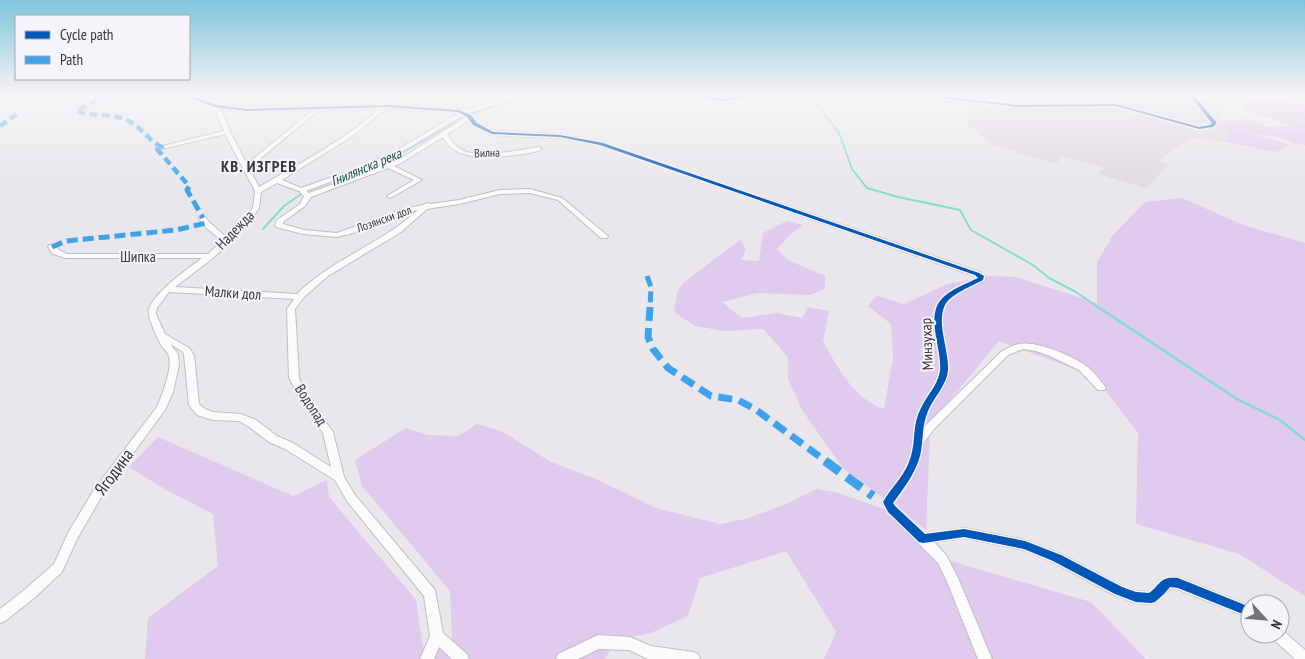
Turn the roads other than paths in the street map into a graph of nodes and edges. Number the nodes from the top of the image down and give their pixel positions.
1 (224, 125) edge
2 (298, 125) edge
3 (364, 125) edge
4 (449, 125) edge
5 (456, 125) edge
6 (477, 125) edge
7 (227, 132) junction
8 (445, 135) junction
9 (162, 147) dead end
10 (539, 149) dead end
11 (389, 166) junction
12 (246, 168) junction
13 (276, 180) junction
14 (258, 190) junction
15 (304, 192) junction
16 (390, 196) dead end
17 (427, 205) junction
18 (203, 218) dead end
19 (604, 236) dead end
20 (226, 241) junction
21 (52, 247) dead end
22 (210, 256) junction
23 (167, 289) junction
24 (300, 297) junction
25 (153, 308) joint
26 (161, 335) junction
27 (1101, 388) dead end
28 (917, 444) junction
29 (338, 476) junction
30 (924, 539) junction
31 (1240, 608) edge
32 (0, 617) edge
33 (437, 636) junction
34 (1289, 644) edge
35 (427, 659) edge
36 (462, 659) edge
37 (563, 659) edge
38 (693, 659) edge
39 (985, 659) edge
40 (1305, 659) edge

1 - 7 street, Надежда
2 - 12 street
3 - 13 street
4 - 15 street, Лозянски дол
5 - 8 street, Лозянски дол
6 - 28 street, Минзухар
7 - 9 street
7 - 12 street, Надежда
8 - 10 street, Вилна
8 - 11 street, Лозянски дол
11 - 15 street, Лозянски дол
11 - 16 street, Лозянски дол
12 - 14 street, Надежда
13 - 14 street
13 - 15 street
14 - 20 street, Надежда
15 - 17 street, Лозянски дол
17 - 19 street, Лозянски дол
17 - 24 street, Водопад
18 - 20 street
20 - 22 street, Надежда
21 - 22 street, Шипка
22 - 23 street, Надежда
23 - 24 street, Малки дол
23 - 25 street, Надежда
24 - 29 street, Водопад
25 - 26 street, Ягодина
26 - 29 street
26 - 32 street, Ягодина
27 - 28 street
28 - 30 street, Минзухар
29 - 33 street, Водопад
30 - 31 street
30 - 39 street
33 - 35 street
33 - 36 street
34 - 40 street
37 - 38 street

